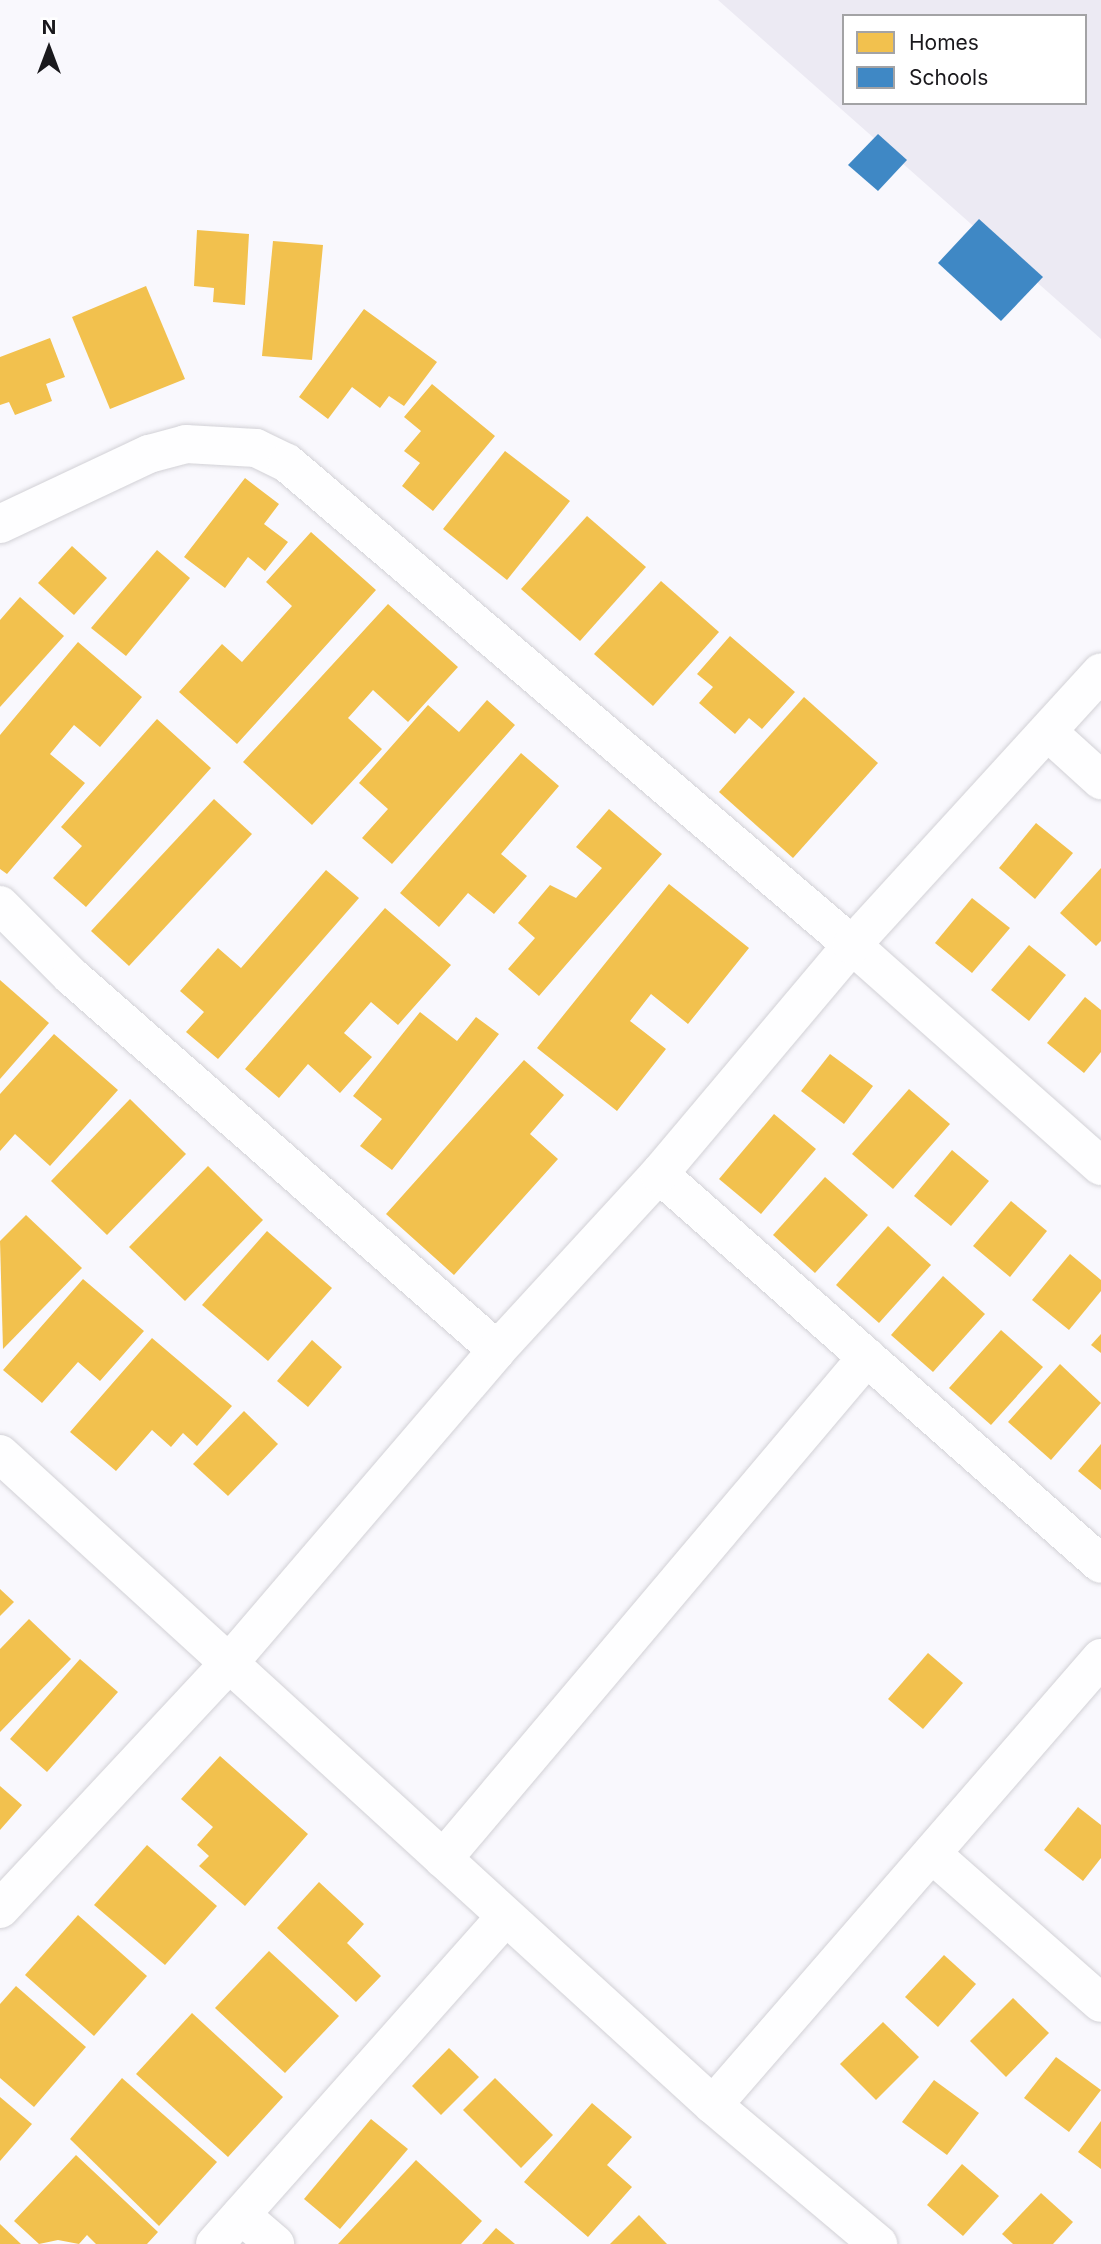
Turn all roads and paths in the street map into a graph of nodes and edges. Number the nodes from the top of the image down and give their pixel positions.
1 (0, 524) edge
2 (1101, 672) edge
3 (1048, 733) junction
4 (1101, 780) edge
5 (0, 905) edge
6 (852, 945) junction
7 (1101, 1166) edge
8 (659, 1174) junction
9 (497, 1350) junction
10 (867, 1357) junction
11 (0, 1454) edge
12 (1101, 1564) edge
13 (1101, 1658) edge
14 (229, 1663) junction
15 (932, 1854) junction
16 (443, 1859) junction
17 (0, 1909) edge
18 (506, 1916) junction
19 (1101, 2003) edge
20 (713, 2105) junction
21 (241, 2215) junction
22 (215, 2244) edge
23 (275, 2244) edge
24 (878, 2244) edge

1 - 6 street
2 - 3 street
3 - 4 street
3 - 6 street
5 - 9 street
6 - 7 street
6 - 8 street
8 - 9 street
8 - 10 street
9 - 14 street
10 - 12 street
10 - 16 street
11 - 14 street
13 - 15 street
14 - 16 street
14 - 17 street
15 - 19 street
15 - 20 street
16 - 18 street
18 - 20 street
18 - 21 street
20 - 24 street
21 - 22 street
21 - 23 street

